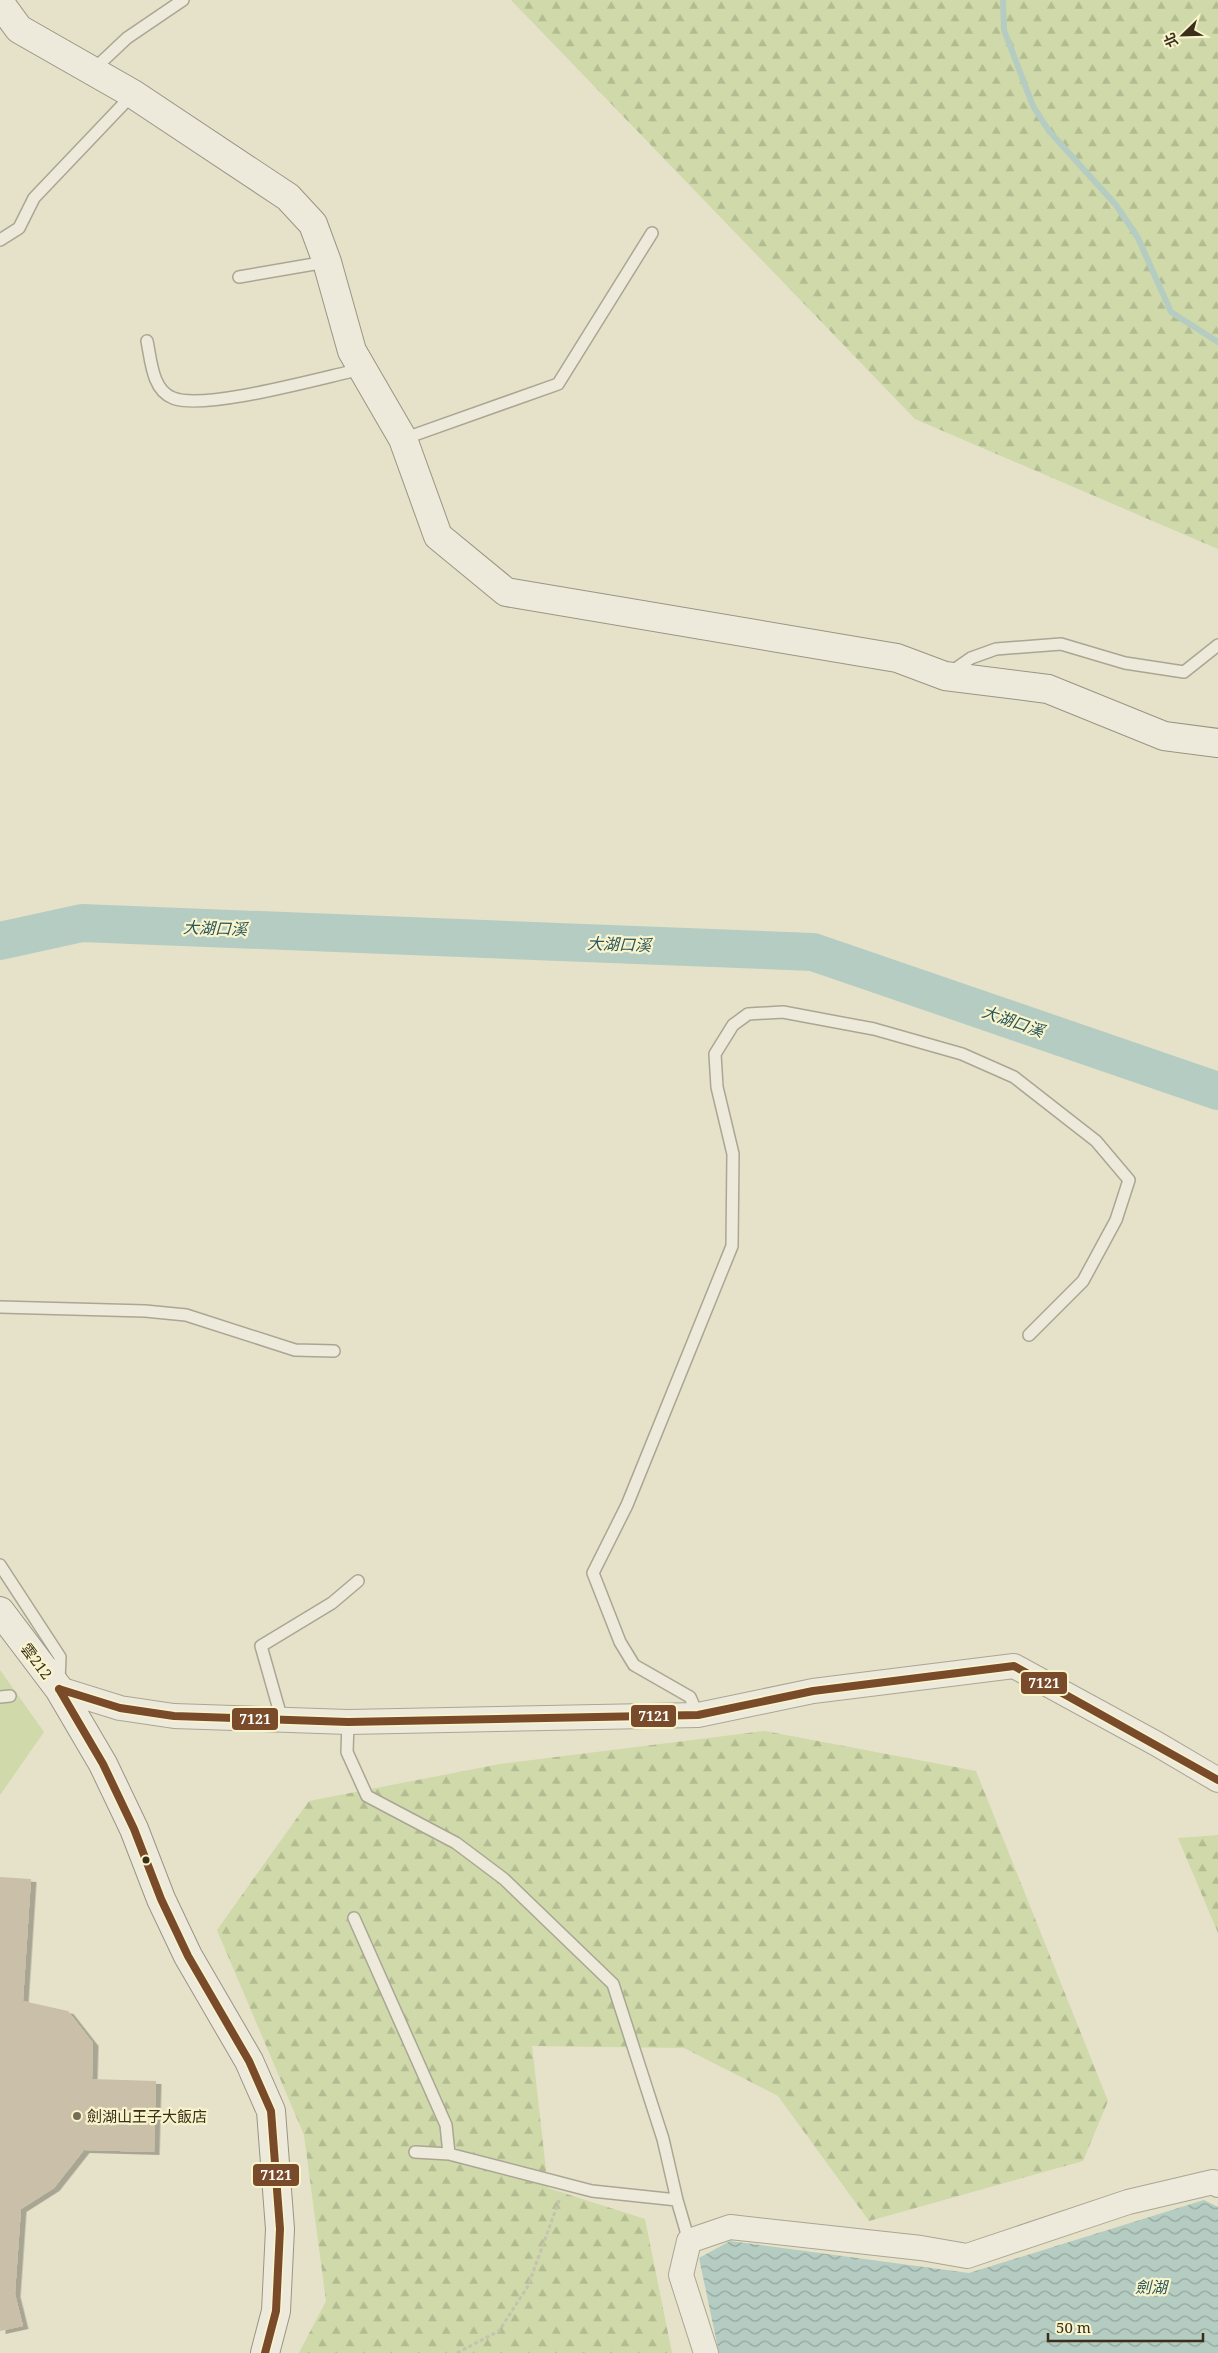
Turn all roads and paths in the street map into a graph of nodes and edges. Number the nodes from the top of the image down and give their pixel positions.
1 (184, 0) edge
2 (0, 4) edge
3 (92, 71) junction
4 (133, 94) junction
5 (652, 233) dead end
6 (0, 240) edge
7 (326, 262) junction
8 (240, 277) dead end
9 (147, 341) dead end
10 (362, 369) junction
11 (403, 439) junction
12 (1218, 645) edge
13 (945, 676) junction
14 (1218, 743) edge
15 (0, 1307) edge
16 (1029, 1335) dead end
17 (334, 1351) dead end
18 (0, 1565) edge
19 (358, 1581) dead end
20 (0, 1611) edge
21 (59, 1690) junction
22 (698, 1716) junction
23 (282, 1720) junction
24 (348, 1722) junction
25 (1218, 1780) edge
26 (354, 1918) dead end
27 (415, 2152) dead end
28 (449, 2154) junction
29 (565, 2184) junction
30 (1218, 2185) edge
31 (677, 2200) junction
32 (689, 2241) junction
33 (265, 2353) edge
34 (458, 2353) edge
35 (706, 2353) edge

1 - 3 lane
2 - 3 street
3 - 4 street
4 - 6 lane
4 - 7 street
5 - 11 lane
7 - 8 lane
7 - 10 street
9 - 10 lane
10 - 11 street
11 - 13 street
12 - 13 lane
13 - 14 street
15 - 17 lane
16 - 22 lane
18 - 21 lane
19 - 23 lane
20 - 21 street, 雲212 / 雲212
21 - 23 street
21 - 33 street, 雲212 / 雲212
22 - 24 street
22 - 25 street
23 - 24 street
24 - 31 lane
26 - 28 lane
27 - 28 lane
28 - 29 lane
29 - 31 lane
29 - 34 path
30 - 32 street
31 - 32 lane
32 - 35 street

